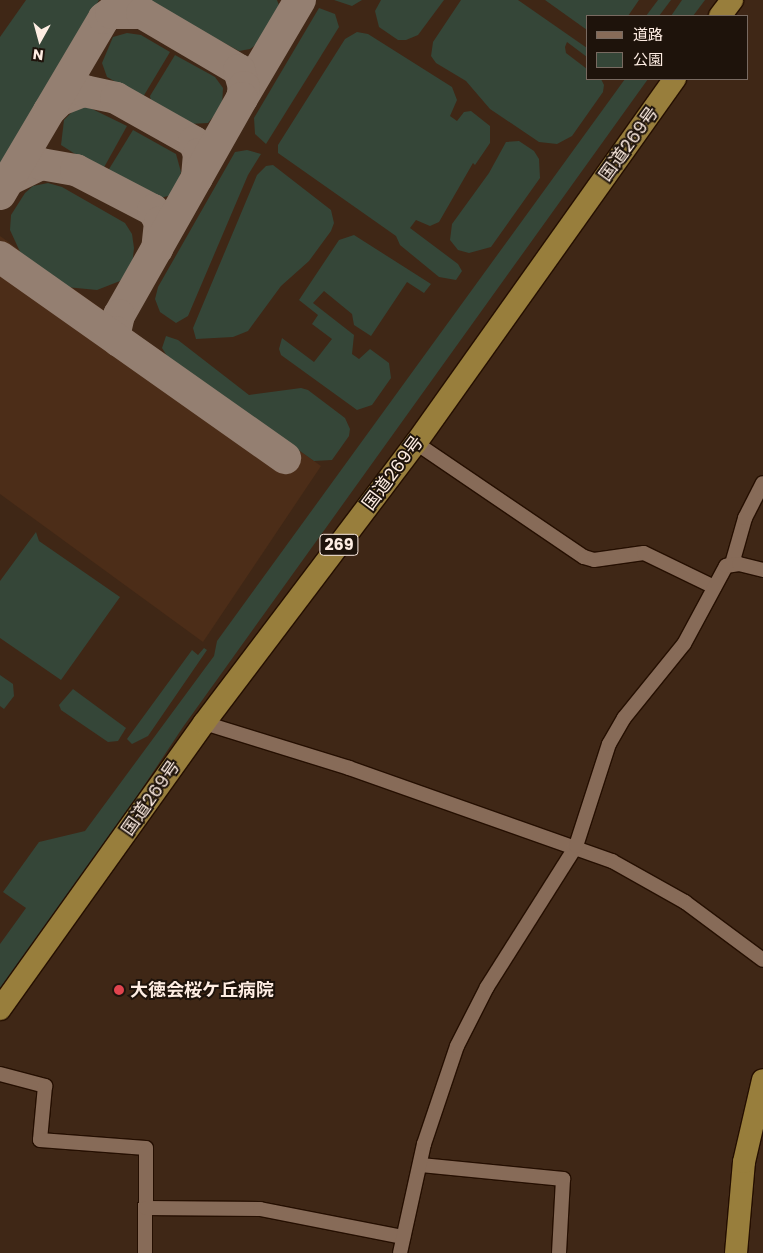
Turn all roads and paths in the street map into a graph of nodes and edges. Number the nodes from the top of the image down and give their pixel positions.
1 (732, 0) edge
2 (721, 15) edge
3 (674, 80) edge
4 (416, 443) junction
5 (763, 483) edge
6 (732, 564) junction
7 (763, 570) edge
8 (714, 587) junction
9 (204, 723) junction
10 (576, 846) junction
11 (763, 960) edge
12 (0, 1008) edge
13 (0, 1074) edge
14 (763, 1080) edge
15 (421, 1165) junction
16 (146, 1208) junction
17 (404, 1237) junction
18 (145, 1253) edge
19 (400, 1253) edge
20 (559, 1253) edge
21 (736, 1253) edge

1 - 2 highway
3 - 4 highway, 国道269号 / 269
4 - 8 street
4 - 9 highway, 国道269号 / 269
5 - 6 street
6 - 7 street
6 - 8 street
8 - 10 street
9 - 10 street
9 - 12 highway, 国道269号 / 269
10 - 11 street
10 - 15 street
13 - 16 street
14 - 21 highway
15 - 17 street
15 - 20 street
16 - 17 street
16 - 18 street
17 - 19 street

